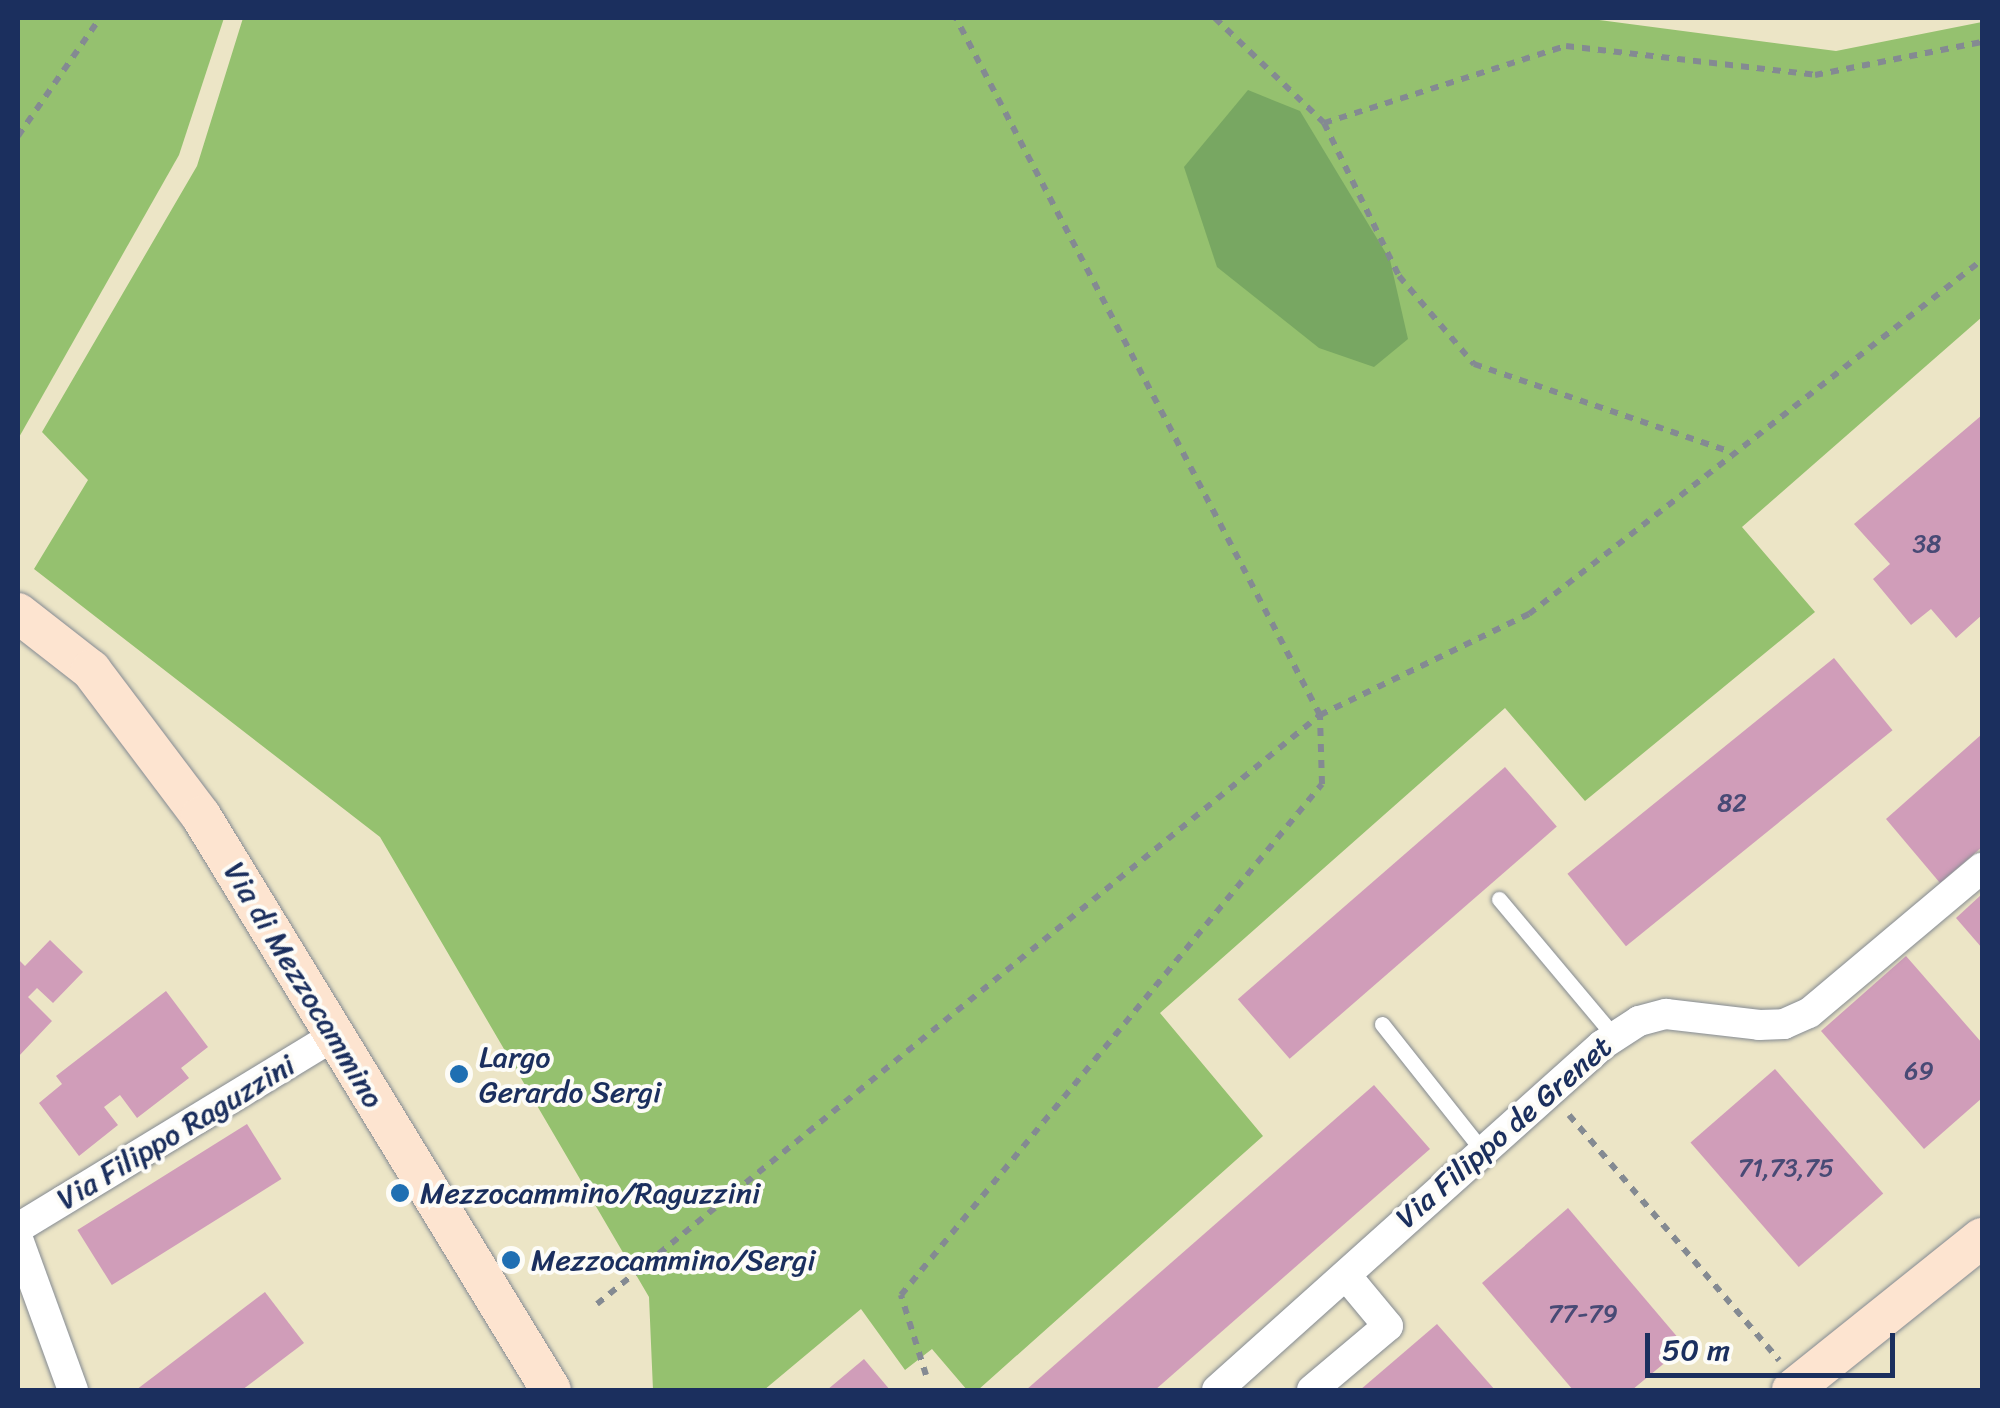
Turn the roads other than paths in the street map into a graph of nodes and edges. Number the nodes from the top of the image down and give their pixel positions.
1 (18, 612) edge
2 (1982, 868) edge
3 (1500, 899) dead end
4 (1382, 1024) dead end
5 (334, 1036) junction
6 (1615, 1036) junction
7 (1481, 1149) junction
8 (18, 1228) edge
9 (1982, 1238) edge
10 (18, 1239) edge
11 (1348, 1280) junction
12 (1796, 1388) edge
13 (73, 1390) edge
14 (551, 1390) edge
15 (1218, 1390) edge
16 (1312, 1390) edge

1 - 5 street, Via di Mezzocammino
2 - 6 street, Via Filippo de Grenet
3 - 6 lane
4 - 7 lane
5 - 8 street, Via Filippo Raguzzini
5 - 14 street, Via di Mezzocammino
6 - 7 street, Via Filippo de Grenet
7 - 11 street, Via Filippo de Grenet
9 - 12 street
10 - 13 street
11 - 15 street, Via Filippo de Grenet
11 - 16 street

